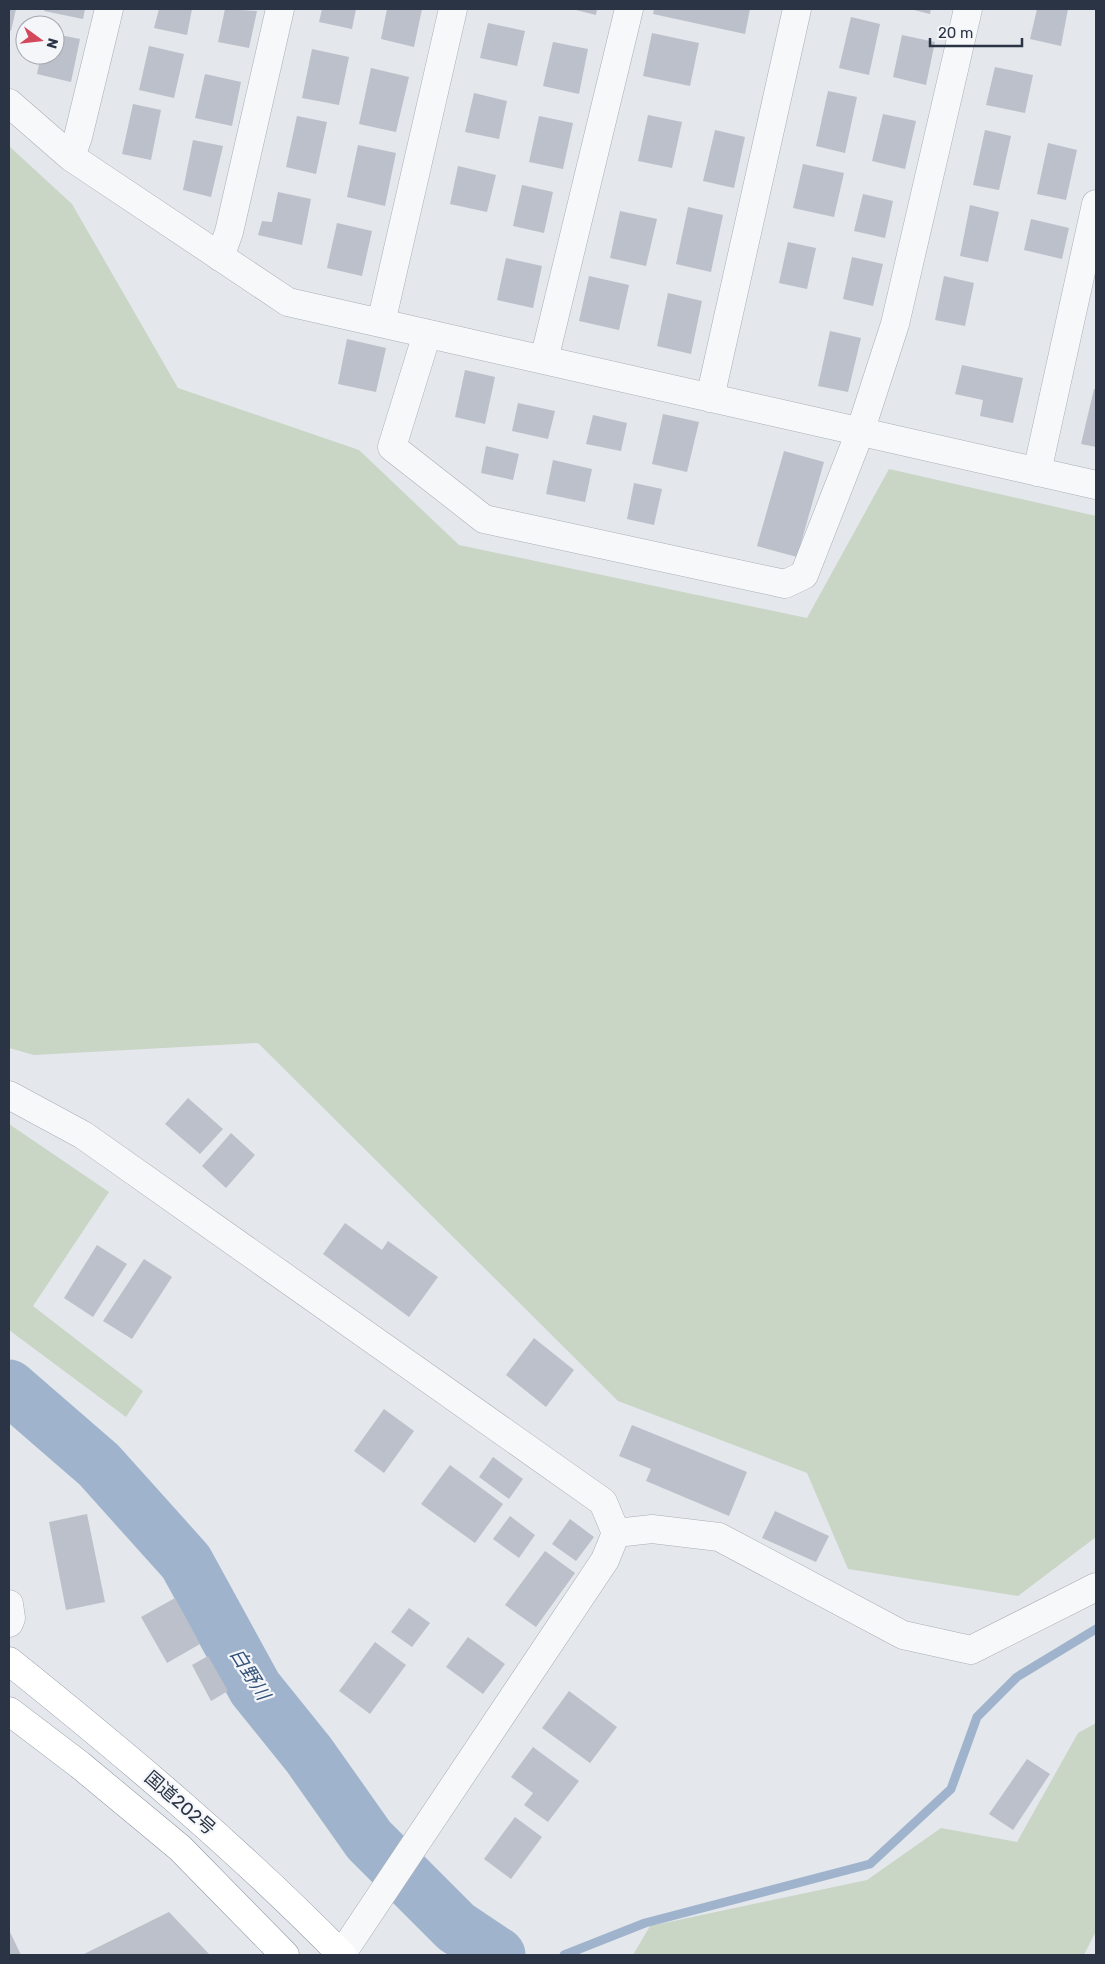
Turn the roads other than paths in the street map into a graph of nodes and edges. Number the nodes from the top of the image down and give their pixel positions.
1 (109, 9) edge
2 (280, 9) edge
3 (453, 9) edge
4 (629, 9) edge
5 (797, 9) edge
6 (968, 9) edge
7 (9, 103) edge
8 (71, 157) junction
9 (1096, 204) edge
10 (220, 257) junction
11 (381, 323) junction
12 (427, 334) junction
13 (544, 360) junction
14 (710, 398) junction
15 (860, 432) junction
16 (1037, 472) junction
17 (1096, 485) edge
18 (9, 1095) edge
19 (616, 1533) junction
20 (1096, 1587) edge
21 (9, 1604) edge
22 (9, 1623) edge
23 (9, 1661) edge
24 (9, 1712) edge
25 (285, 1955) edge
26 (341, 1955) edge

1 - 8 street
2 - 10 street
3 - 11 street
4 - 13 street
5 - 14 street
6 - 15 street
7 - 8 street
8 - 10 street
9 - 16 street
10 - 11 street
11 - 12 street
12 - 13 street
12 - 15 street
13 - 14 street
14 - 15 street
15 - 16 street
16 - 17 street
18 - 19 street
19 - 20 street
19 - 26 street
21 - 22 street
23 - 26 highway, 国道202号
24 - 25 highway, 国道202号

